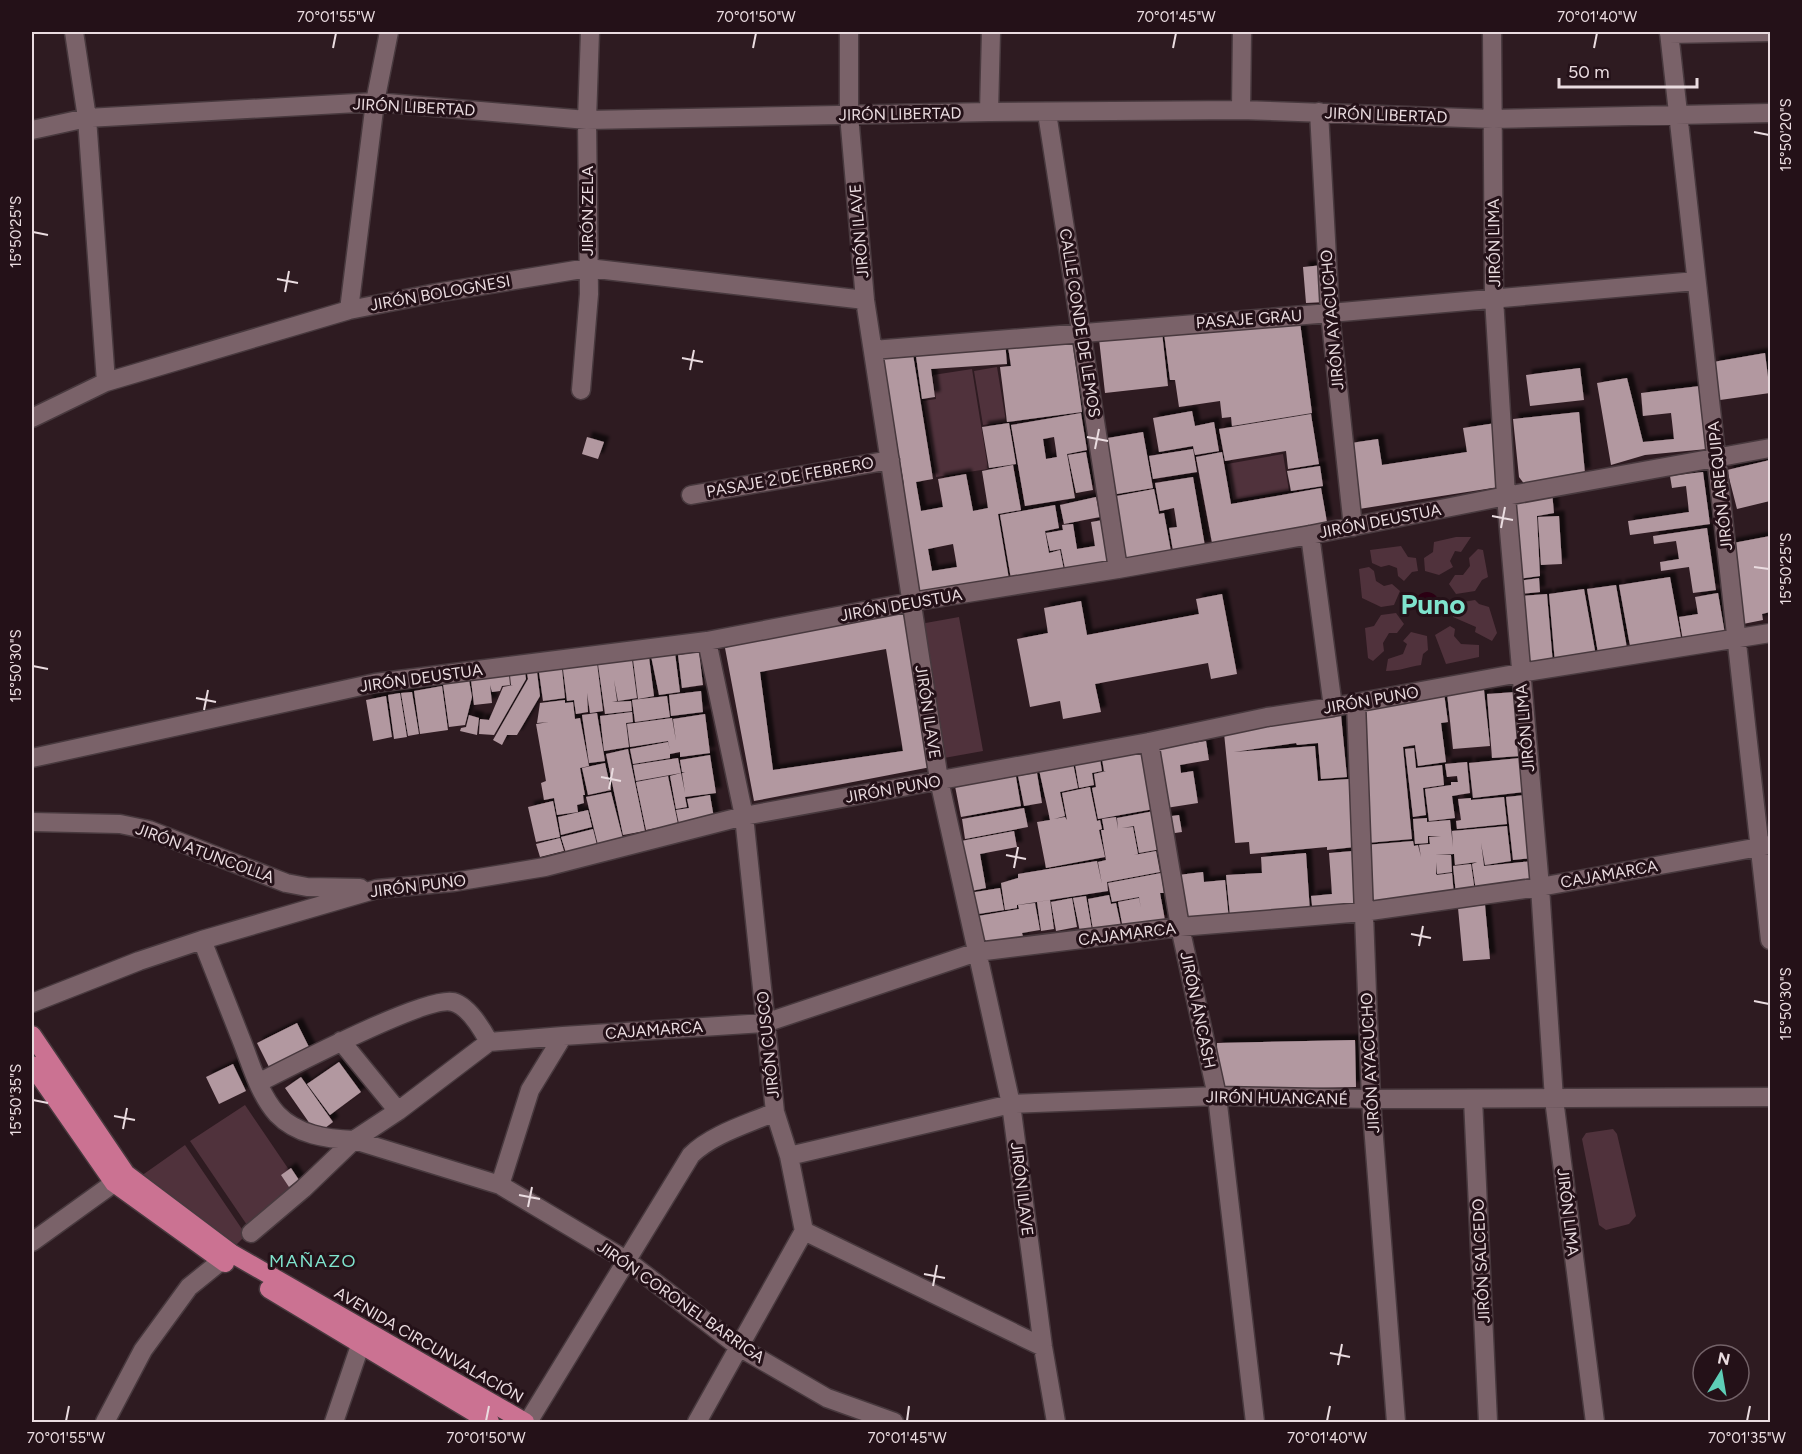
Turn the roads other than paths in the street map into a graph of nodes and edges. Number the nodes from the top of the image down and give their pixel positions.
1 (74, 32) edge
2 (389, 32) edge
3 (590, 32) edge
4 (849, 32) edge
5 (991, 32) edge
6 (1242, 32) edge
7 (1492, 32) edge
8 (1769, 32) edge
9 (1669, 33) edge
10 (375, 102) junction
11 (1241, 110) junction
12 (989, 112) junction
13 (1318, 112) junction
14 (1047, 113) junction
15 (1770, 113) edge
16 (1678, 114) junction
17 (849, 115) junction
18 (87, 118) junction
19 (1493, 119) junction
20 (587, 120) junction
21 (32, 130) edge
22 (588, 268) junction
23 (1696, 281) junction
24 (1494, 298) junction
25 (865, 300) junction
26 (349, 310) junction
27 (1330, 313) junction
28 (1081, 332) junction
29 (873, 350) junction
30 (106, 382) junction
31 (581, 390) dead end
32 (32, 418) edge
33 (1770, 448) edge
34 (1717, 458) junction
35 (890, 459) junction
36 (691, 495) dead end
37 (1506, 496) junction
38 (1353, 527) junction
39 (1310, 535) junction
40 (1118, 570) junction
41 (911, 602) junction
42 (1770, 633) edge
43 (1737, 638) junction
44 (707, 641) junction
45 (1520, 673) junction
46 (1356, 703) junction
47 (1333, 707) junction
48 (1149, 742) junction
49 (32, 758) edge
50 (939, 780) junction
51 (744, 816) junction
52 (32, 822) edge
53 (1766, 845) edge
54 (1540, 887) junction
55 (377, 889) junction
56 (1363, 912) junction
57 (1180, 927) junction
58 (202, 940) junction
59 (1770, 940) edge
60 (977, 952) junction
61 (32, 1003) edge
62 (765, 1023) junction
63 (32, 1035) edge
64 (563, 1036) junction
65 (341, 1041) junction
66 (489, 1042) junction
67 (32, 1065) edge
68 (258, 1083) junction
69 (1217, 1096) junction
70 (1770, 1097) edge
71 (1371, 1099) junction
72 (1473, 1099) junction
73 (1554, 1099) junction
74 (1011, 1104) junction
75 (398, 1111) junction
76 (776, 1112) junction
77 (354, 1140) junction
78 (789, 1156) junction
79 (120, 1178) junction
80 (500, 1185) junction
81 (804, 1232) junction
82 (251, 1233) dead end
83 (32, 1242) edge
84 (227, 1257) junction
85 (626, 1260) junction
86 (363, 1338) junction
87 (739, 1347) junction
88 (1043, 1347) junction
89 (105, 1422) edge
90 (334, 1422) edge
91 (490, 1422) edge
92 (526, 1422) edge
93 (699, 1422) edge
94 (894, 1422) edge
95 (1056, 1422) edge
96 (1255, 1422) edge
97 (1396, 1422) edge
98 (1488, 1422) edge
99 (1594, 1422) edge

1 - 18 street
2 - 10 street
3 - 20 street, JIRÓN ZELA
4 - 17 street, JIRÓN ILAVE
5 - 12 street
6 - 11 street
7 - 19 street, JIRÓN LIMA
8 - 9 street
9 - 16 street, JIRÓN AREQUIPA
10 - 18 street, JIRÓN LIBERTAD
10 - 20 street, JIRÓN LIBERTAD
10 - 26 street
11 - 13 street, JIRÓN LIBERTAD
11 - 14 street, JIRÓN LIBERTAD
12 - 14 street, JIRÓN LIBERTAD
12 - 17 street, JIRÓN LIBERTAD
13 - 19 street, JIRÓN LIBERTAD
13 - 27 street, JIRÓN AYACUCHO
14 - 28 street, CALLE CONDE DE LEMOS
15 - 16 street, JIRÓN LIBERTAD
16 - 19 street, JIRÓN LIBERTAD
16 - 23 street, JIRÓN AREQUIPA
17 - 20 street, JIRÓN LIBERTAD
17 - 25 street, JIRÓN ILAVE
18 - 21 street, JIRÓN LIBERTAD
18 - 30 street
19 - 24 street, JIRÓN LIMA
20 - 22 street, JIRÓN ZELA
22 - 25 street, JIRÓN BOLOGNESI
22 - 26 street, JIRÓN BOLOGNESI
22 - 31 street, JIRÓN ZELA
23 - 24 street, PASAJE GRAU
23 - 34 street, JIRÓN AREQUIPA
24 - 27 street, PASAJE GRAU
24 - 37 street, JIRÓN LIMA
25 - 29 street, JIRÓN ILAVE
26 - 30 street, JIRÓN BOLOGNESI
27 - 28 street, PASAJE GRAU
27 - 38 street, JIRÓN AYACUCHO
28 - 29 street, PASAJE GRAU
28 - 40 street, CALLE CONDE DE LEMOS
29 - 35 street, JIRÓN ILAVE
30 - 32 street, JIRÓN BOLOGNESI
33 - 34 street, JIRÓN DEUSTUA
34 - 37 street, JIRÓN DEUSTUA
34 - 43 street, JIRÓN AREQUIPA
35 - 36 street, PASAJE 2 DE FEBRERO
35 - 41 street, JIRÓN ILAVE
37 - 38 street, JIRÓN DEUSTUA
37 - 45 street, JIRÓN LIMA
38 - 39 street, JIRÓN DEUSTUA
39 - 40 street, JIRÓN DEUSTUA
39 - 47 street
40 - 41 street, JIRÓN DEUSTUA
41 - 44 street, JIRÓN DEUSTUA
41 - 50 street, JIRÓN ILAVE
42 - 43 street, JIRÓN PUNO
43 - 45 street, JIRÓN PUNO
43 - 53 street, JIRÓN AREQUIPA
44 - 49 street, JIRÓN DEUSTUA
44 - 51 street, JIRÓN CUSCO
45 - 46 street, JIRÓN PUNO
45 - 54 street, JIRÓN LIMA
46 - 47 street, JIRÓN PUNO
46 - 56 street, JIRÓN AYACUCHO
47 - 48 street, JIRÓN PUNO
48 - 50 street, JIRÓN PUNO
48 - 57 street, JIRÓN ÁNCASH
50 - 51 street, JIRÓN PUNO
50 - 60 street, JIRÓN ILAVE
51 - 55 street, JIRÓN PUNO
51 - 62 street, JIRÓN CUSCO
52 - 55 street, JIRÓN ATUNCOLLA
53 - 54 street, CAJAMARCA
53 - 59 street, JIRÓN AREQUIPA
54 - 56 street, CAJAMARCA
54 - 73 street, JIRÓN LIMA
55 - 58 street, JIRÓN PUNO
56 - 57 street, CAJAMARCA
56 - 71 street, JIRÓN AYACUCHO
57 - 60 street, CAJAMARCA
57 - 69 street, JIRÓN ÁNCASH
58 - 61 street, JIRÓN PUNO
58 - 68 street, JIRÓN CORONEL BARRIGA
60 - 62 street, CAJAMARCA
60 - 74 street, JIRÓN ILAVE
62 - 64 street, CAJAMARCA
62 - 76 street, JIRÓN CUSCO
63 - 79 highway, AVENIDA CIRCUNVALACIÓN
64 - 66 street, CAJAMARCA
64 - 80 street
65 - 66 street
65 - 68 street
65 - 75 street
66 - 75 street
67 - 79 highway, AVENIDA CIRCUNVALACIÓN
68 - 77 street, JIRÓN CORONEL BARRIGA
69 - 71 street, JIRÓN HUANCANÉ
69 - 74 street, JIRÓN HUANCANÉ
69 - 96 street, JIRÓN ÁNCASH
70 - 73 street, JIRÓN HUANCANÉ
71 - 72 street, JIRÓN HUANCANÉ
71 - 97 street, JIRÓN AYACUCHO
72 - 73 street, JIRÓN HUANCANÉ
72 - 98 street, JIRÓN SALCEDO
73 - 99 street, JIRÓN LIMA
74 - 78 street, JIRÓN HUANCANÉ
74 - 88 street, JIRÓN ILAVE
75 - 77 street
76 - 78 street, JIRÓN CUSCO
76 - 85 street
77 - 80 street, JIRÓN CORONEL BARRIGA
77 - 82 street
78 - 81 street, JIRÓN CUSCO
79 - 83 street
79 - 84 highway, AVENIDA CIRCUNVALACIÓN
80 - 85 street, JIRÓN CORONEL BARRIGA
81 - 87 street
81 - 88 street
84 - 86 highway, AVENIDA CIRCUNVALACIÓN
84 - 89 street
85 - 87 street, JIRÓN CORONEL BARRIGA
85 - 92 street
86 - 90 street
86 - 91 highway, AVENIDA CIRCUNVALACIÓN
86 - 92 highway, AVENIDA CIRCUNVALACIÓN
87 - 93 street
87 - 94 street, JIRÓN CORONEL BARRIGA
88 - 95 street, JIRÓN ILAVE

